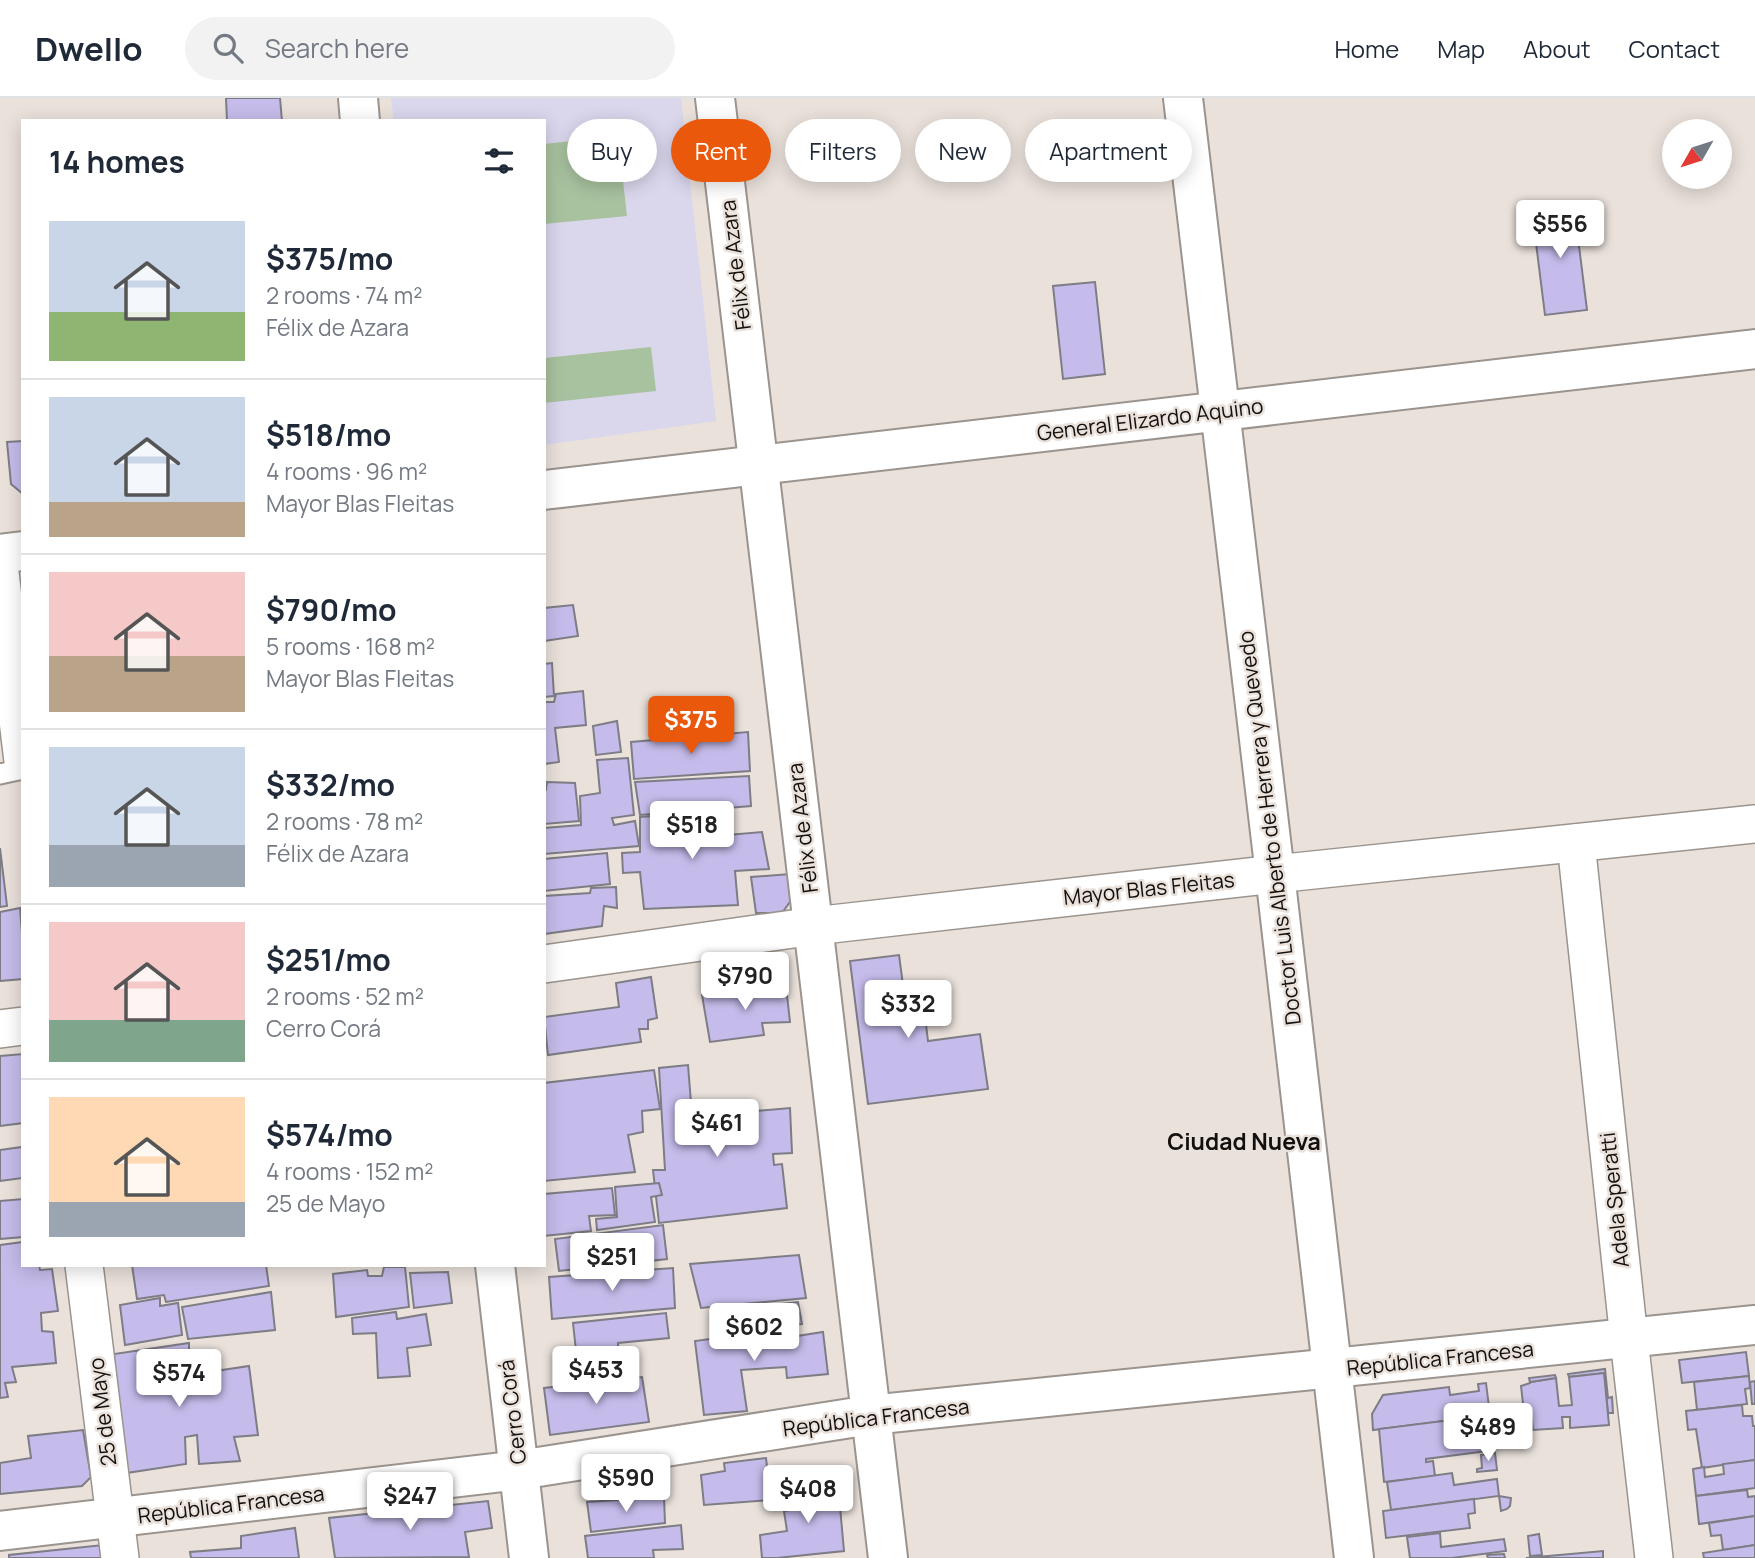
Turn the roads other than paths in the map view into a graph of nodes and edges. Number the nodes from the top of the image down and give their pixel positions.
1 (358, 98) edge
2 (715, 98) edge
3 (1183, 98) edge
4 (360, 119) edge
5 (1755, 349) edge
6 (1220, 411) junction
7 (759, 464) junction
8 (546, 490) edge
9 (21, 551) edge
10 (0, 554) edge
11 (0, 573) edge
12 (21, 745) edge
13 (21, 769) edge
14 (0, 774) edge
15 (1755, 824) edge
16 (1576, 843) junction
17 (1275, 874) junction
18 (814, 926) junction
19 (546, 964) edge
20 (21, 1026) edge
21 (0, 1029) edge
22 (84, 1267) edge
23 (495, 1267) edge
24 (1755, 1325) edge
25 (1629, 1339) junction
26 (1331, 1369) junction
27 (870, 1415) junction
28 (519, 1471) junction
29 (115, 1517) junction
30 (0, 1531) edge
31 (120, 1558) edge
32 (530, 1558) edge
33 (888, 1558) edge
34 (1354, 1558) edge
35 (1654, 1558) edge

1 - 4 street
2 - 7 street, Félix de Azara
3 - 6 street, Doctor Luis Alberto de Herrera y Quevedo
5 - 6 street, General Elizardo Aquino
6 - 7 street, General Elizardo Aquino
6 - 17 street, Doctor Luis Alberto de Herrera y Quevedo
7 - 8 street, General Elizardo Aquino
7 - 18 street, Félix de Azara
9 - 10 street
11 - 12 street
13 - 14 lane
15 - 16 street, Mayor Blas Fleitas
16 - 17 street, Mayor Blas Fleitas
16 - 25 street, Adela Speratti
17 - 18 street, Mayor Blas Fleitas
17 - 26 street, Doctor Luis Alberto de Herrera y Quevedo
18 - 19 street, Mayor Blas Fleitas
18 - 27 street, Félix de Azara
20 - 21 street
22 - 29 street, 25 de Mayo
23 - 28 street, Cerro Corá
24 - 25 street, República Francesa
25 - 26 street, República Francesa
25 - 35 street, Adela Speratti
26 - 27 street, República Francesa
26 - 34 street, Doctor Luis Alberto de Herrera y Quevedo
27 - 28 street, República Francesa
27 - 33 street, Félix de Azara
28 - 29 street, República Francesa
28 - 32 street, Cerro Corá
29 - 30 street, República Francesa
29 - 31 street, 25 de Mayo

